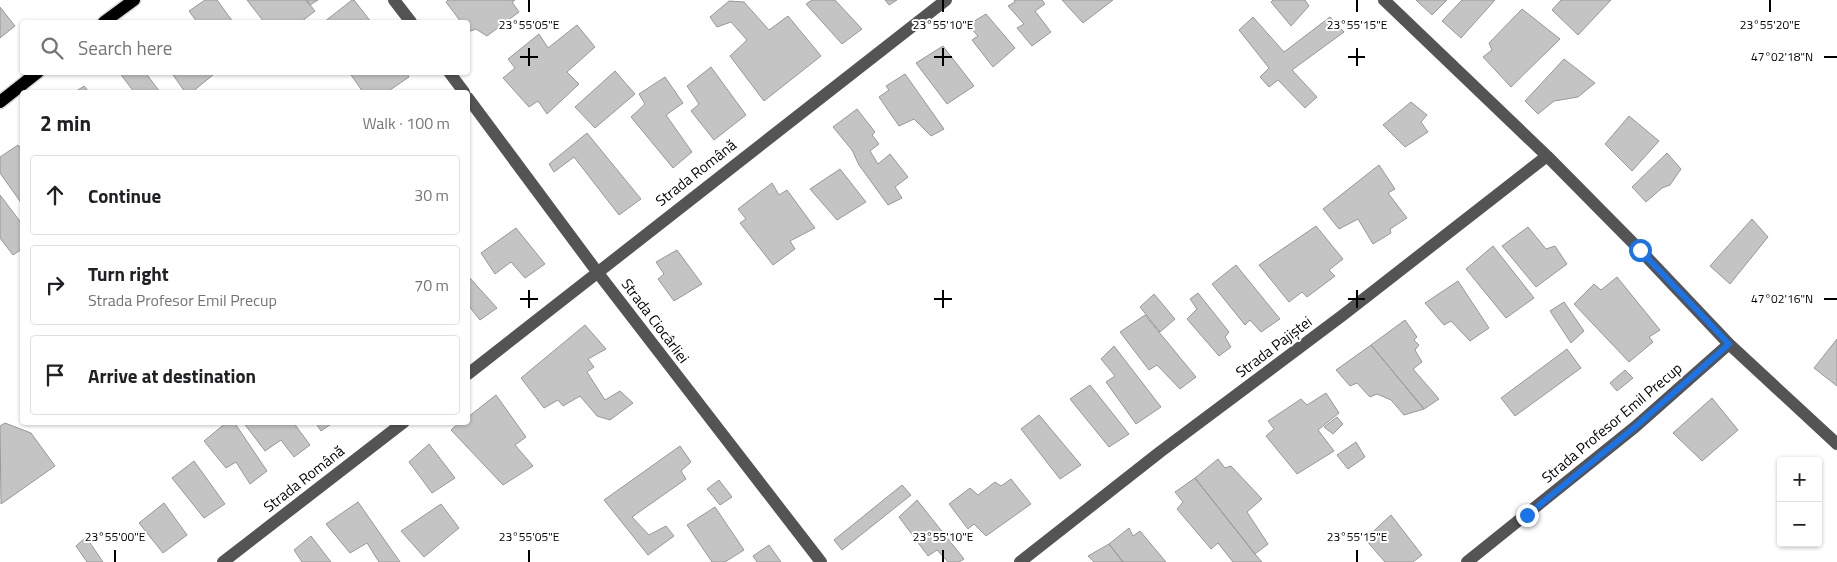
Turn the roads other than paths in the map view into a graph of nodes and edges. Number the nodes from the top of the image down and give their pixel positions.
1 (134, 0) edge
2 (394, 0) edge
3 (946, 0) edge
4 (1384, 0) edge
5 (107, 20) edge
6 (409, 20) edge
7 (34, 75) edge
8 (451, 75) edge
9 (462, 90) edge
10 (470, 101) edge
11 (0, 102) edge
12 (1547, 156) junction
13 (598, 273) junction
14 (1729, 344) junction
15 (470, 372) edge
16 (400, 425) edge
17 (1837, 444) edge
18 (224, 562) edge
19 (820, 562) edge
20 (1020, 562) edge
21 (1467, 562) edge

1 - 5 main road
2 - 6 street
3 - 13 street, Strada Română
4 - 12 street
7 - 11 main road
8 - 9 street
10 - 13 street, Strada Ciocârliei
12 - 14 street
12 - 20 street, Strada Pajiștei
13 - 15 street, Strada Română
13 - 19 street, Strada Ciocârliei
14 - 17 street
14 - 21 street, Strada Profesor Emil Precup
16 - 18 street, Strada Română

